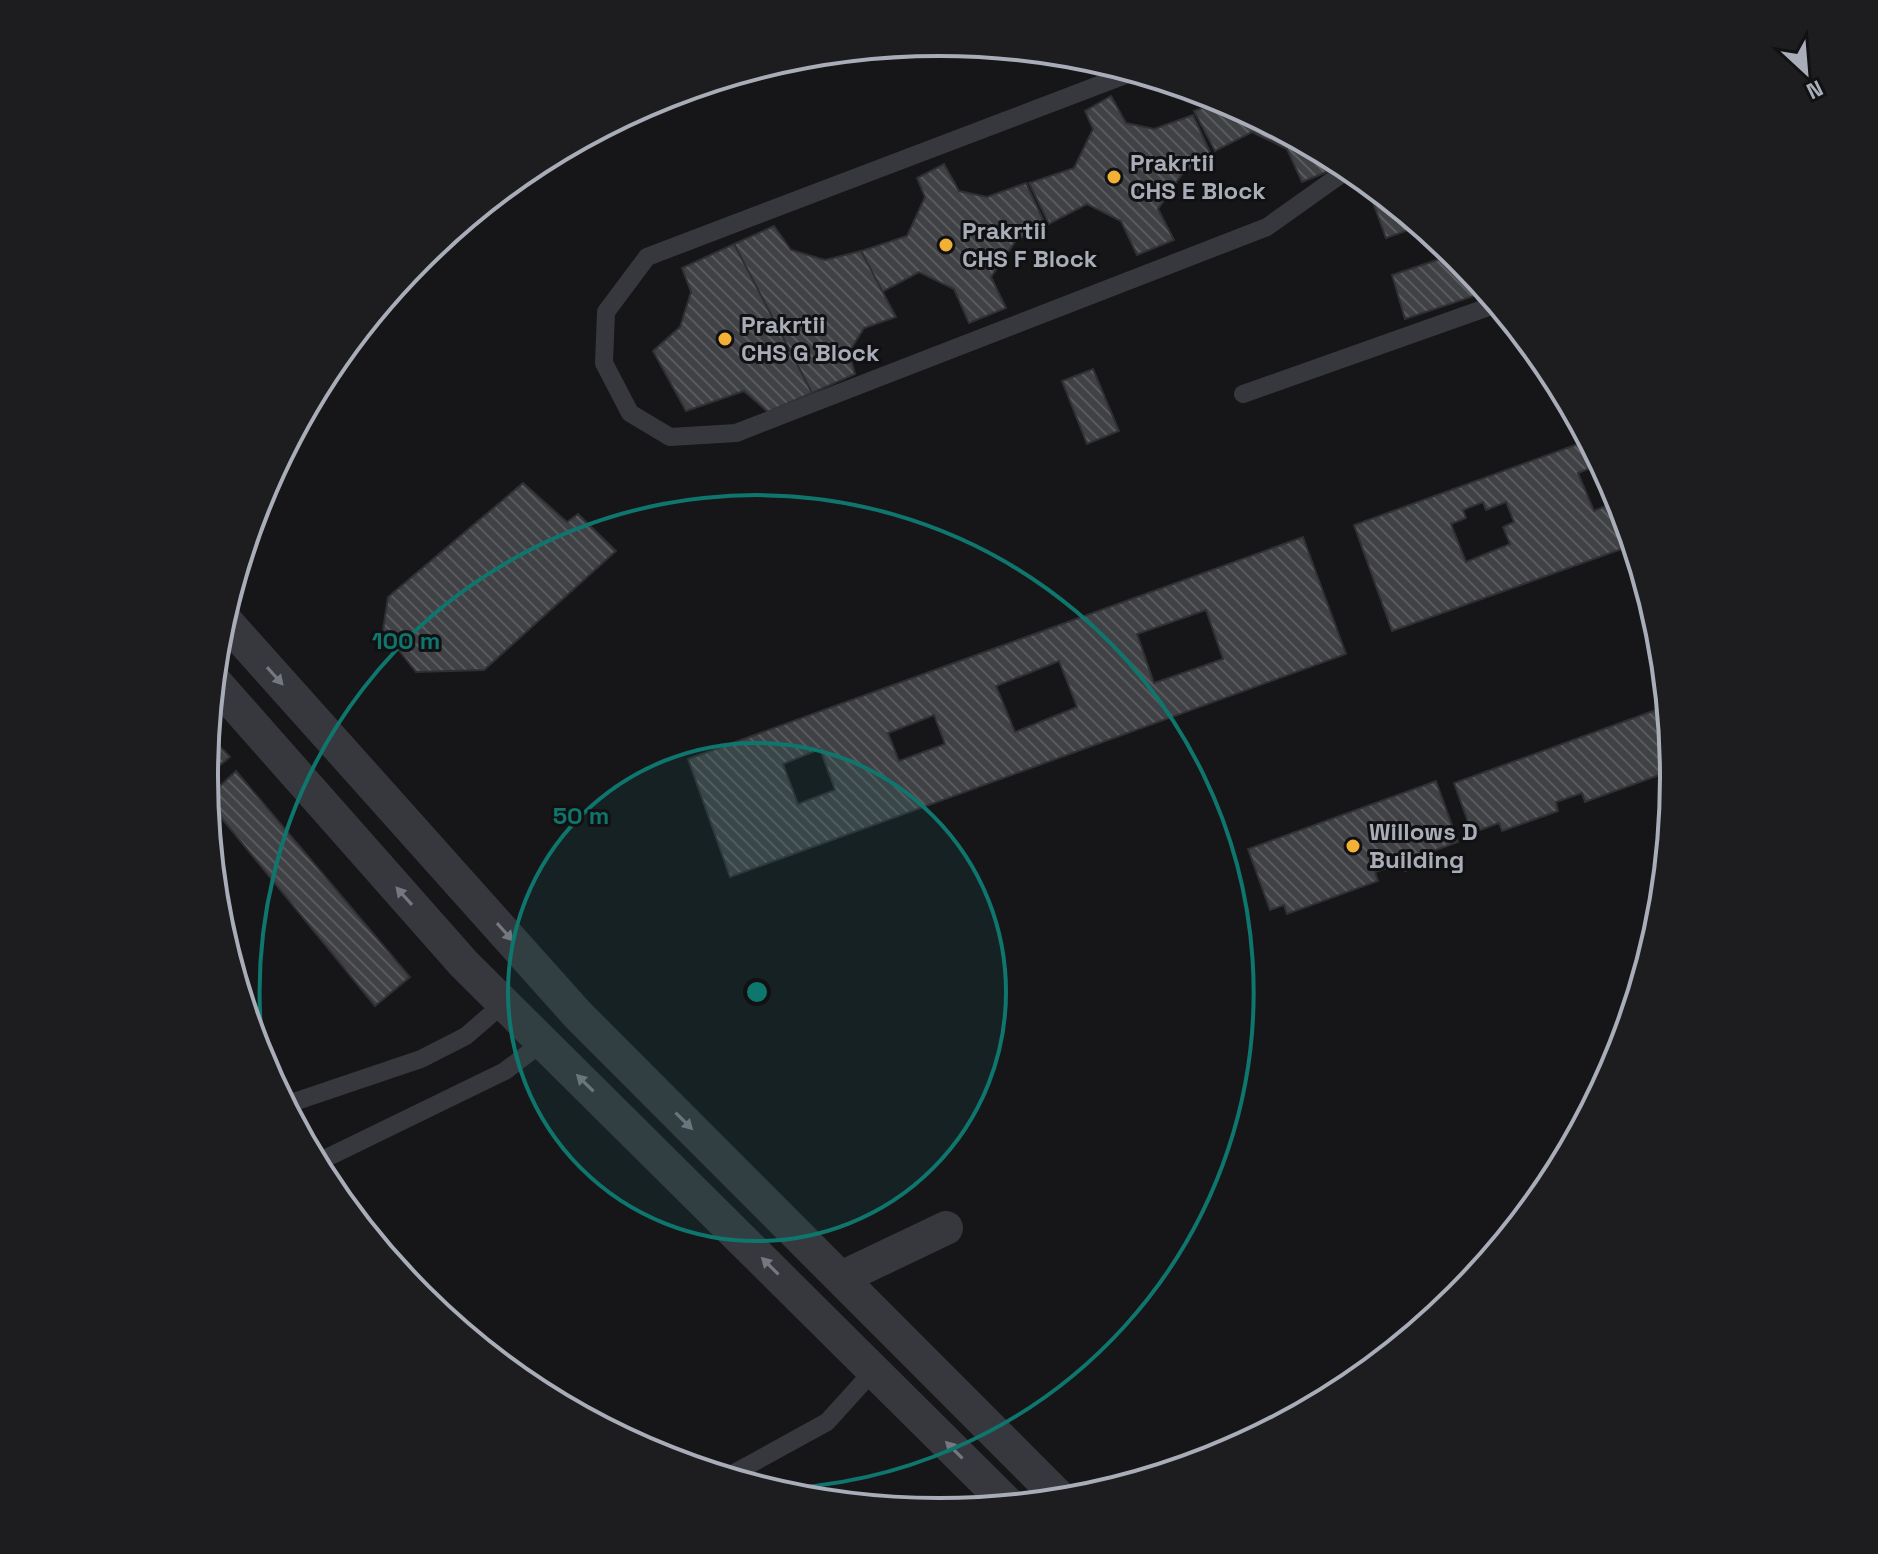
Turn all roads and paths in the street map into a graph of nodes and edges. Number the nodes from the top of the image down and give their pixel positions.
1 (1116, 79) edge
2 (1338, 177) edge
3 (1486, 308) edge
4 (1243, 394) dead end
5 (233, 630) edge
6 (223, 692) edge
7 (504, 1003) junction
8 (543, 1042) junction
9 (295, 1102) edge
10 (327, 1157) edge
11 (946, 1228) dead end
12 (841, 1278) junction
13 (875, 1369) junction
14 (740, 1470) edge
15 (1051, 1489) edge
16 (999, 1495) edge

1 - 2 lane
3 - 4 lane
5 -> 12 street
7 -> 6 street
7 - 8 street
7 - 9 lane
8 - 10 lane
13 -> 8 street
11 - 12 street
12 - 15 street
13 - 14 lane
16 -> 13 street

